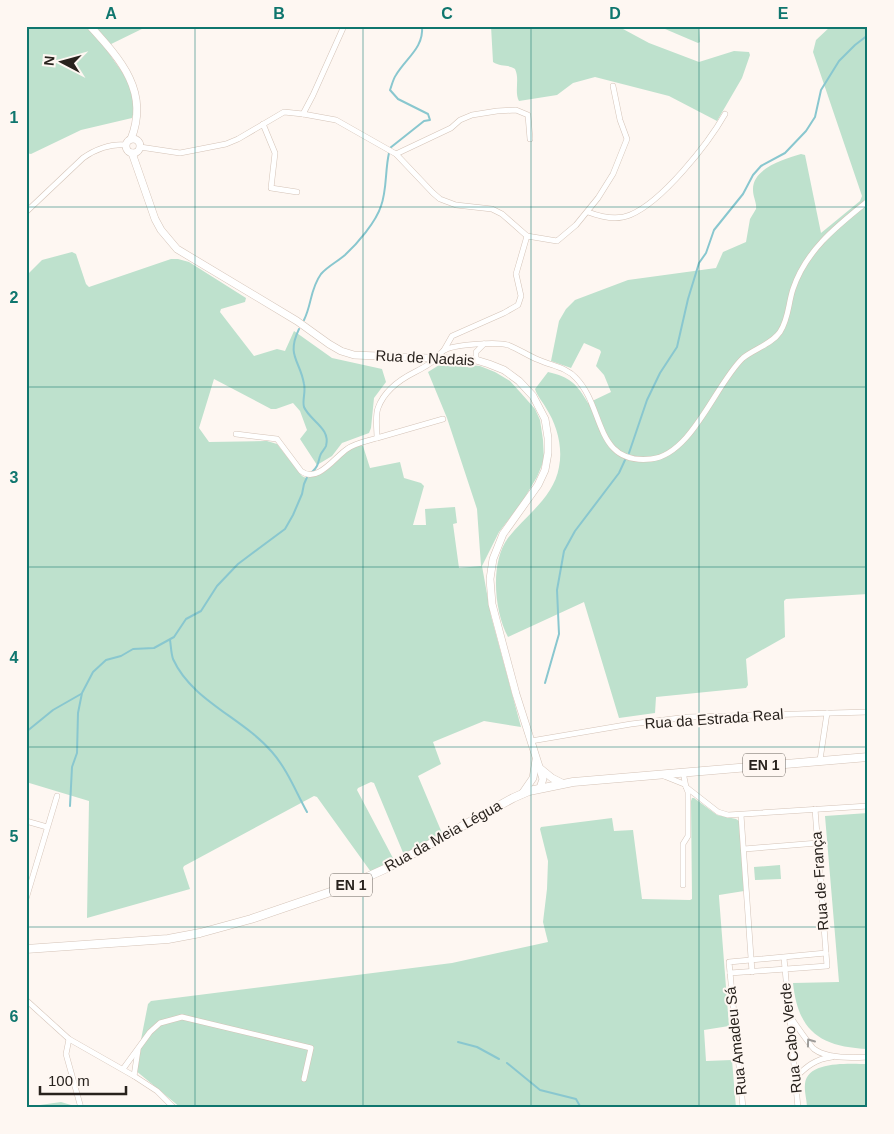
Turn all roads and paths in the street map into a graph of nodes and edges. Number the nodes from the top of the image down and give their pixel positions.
1 (90, 26) edge
2 (344, 26) edge
3 (613, 86) dead end
4 (303, 114) junction
5 (725, 114) dead end
6 (263, 124) junction
7 (530, 139) dead end
8 (128, 142) junction
9 (140, 147) junction
10 (132, 153) junction
11 (396, 154) junction
12 (297, 192) dead end
13 (868, 201) edge
14 (26, 212) edge
15 (588, 212) junction
16 (527, 236) junction
17 (484, 344) junction
18 (444, 350) junction
19 (436, 358) junction
20 (476, 360) junction
21 (443, 419) dead end
22 (236, 434) dead end
23 (377, 438) junction
24 (868, 712) edge
25 (827, 713) junction
26 (531, 741) junction
27 (868, 757) edge
28 (820, 760) junction
29 (538, 770) junction
30 (697, 771) junction
31 (680, 772) junction
32 (661, 774) junction
33 (562, 783) junction
34 (683, 785) junction
35 (539, 789) junction
36 (522, 794) junction
37 (57, 796) dead end
38 (868, 806) edge
39 (815, 809) junction
40 (741, 815) junction
41 (26, 821) edge
42 (47, 827) junction
43 (818, 844) junction
44 (744, 849) junction
45 (29, 878) edge
46 (683, 885) dead end
47 (26, 899) edge
48 (28, 949) edge
49 (826, 953) junction
50 (784, 958) junction
51 (751, 960) junction
52 (784, 969) junction
53 (752, 972) junction
54 (730, 973) junction
55 (26, 1000) edge
56 (788, 1014) junction
57 (69, 1039) junction
58 (138, 1050) junction
59 (840, 1056) junction
60 (868, 1057) edge
61 (122, 1069) junction
62 (134, 1076) junction
63 (795, 1078) junction
64 (304, 1079) dead end
65 (81, 1108) edge
66 (174, 1108) edge
67 (743, 1108) edge
68 (798, 1108) edge

1 - 8 street
2 - 4 street
3 - 15 street
4 - 6 street
4 - 11 street
5 - 15 street
6 - 9 street
6 - 12 street
7 - 11 street
8 - 9 street
8 - 10 street
8 - 14 street
9 - 10 street
10 - 19 street, Rua de Nadais
11 - 16 street
13 - 17 street
15 - 16 street
16 - 18 street
17 - 18 street
17 - 20 street
18 - 19 street
19 - 20 street, Rua de Nadais
19 - 23 street
20 - 26 street, Rua de Nadais
21 - 23 street
22 - 23 street
24 - 25 street, Rua da Estrada Real
25 - 26 street, Rua da Estrada Real
25 - 28 street
26 - 29 street, Rua de Nadais
27 - 28 main road, Rua da Meia Légua / EN 1
28 - 30 main road, Rua da Meia Légua / EN 1
29 - 33 street
29 - 35 street, Rua de Nadais
29 - 36 street, Rua de Nadais
30 - 31 main road, Rua da Meia Légua / EN 1
30 - 34 street
31 - 32 main road, Rua da Meia Légua / EN 1
31 - 34 street
32 - 33 main road, Rua da Meia Légua / EN 1
32 - 34 street
33 - 35 main road, Rua da Meia Légua / EN 1
34 - 40 street
34 - 46 street
35 - 36 main road, Rua da Meia Légua / EN 1
36 - 48 main road, Rua da Meia Légua / EN 1
37 - 42 street
38 - 39 street
39 - 40 street
39 - 43 street, Rua de França
40 - 44 street
41 - 42 street
42 - 45 street
43 - 44 street
43 - 49 street, Rua de França
44 - 51 street
45 - 47 street
49 - 50 street
49 - 52 street
50 - 51 street
50 - 52 street, Rua Cabo Verde
51 - 53 street
51 - 54 street
52 - 53 street
52 - 56 street, Rua Cabo Verde
53 - 54 street
54 - 67 street, Rua Amadeu Sá
55 - 57 street
59 -> 56 street
56 - 63 street, Rua Cabo Verde
57 - 61 street
57 - 65 street
58 - 61 street
58 - 62 street
58 - 64 street
59 - 60 street
59 - 63 street
61 - 62 street
62 - 66 street
63 - 68 street, Rua Cabo Verde

